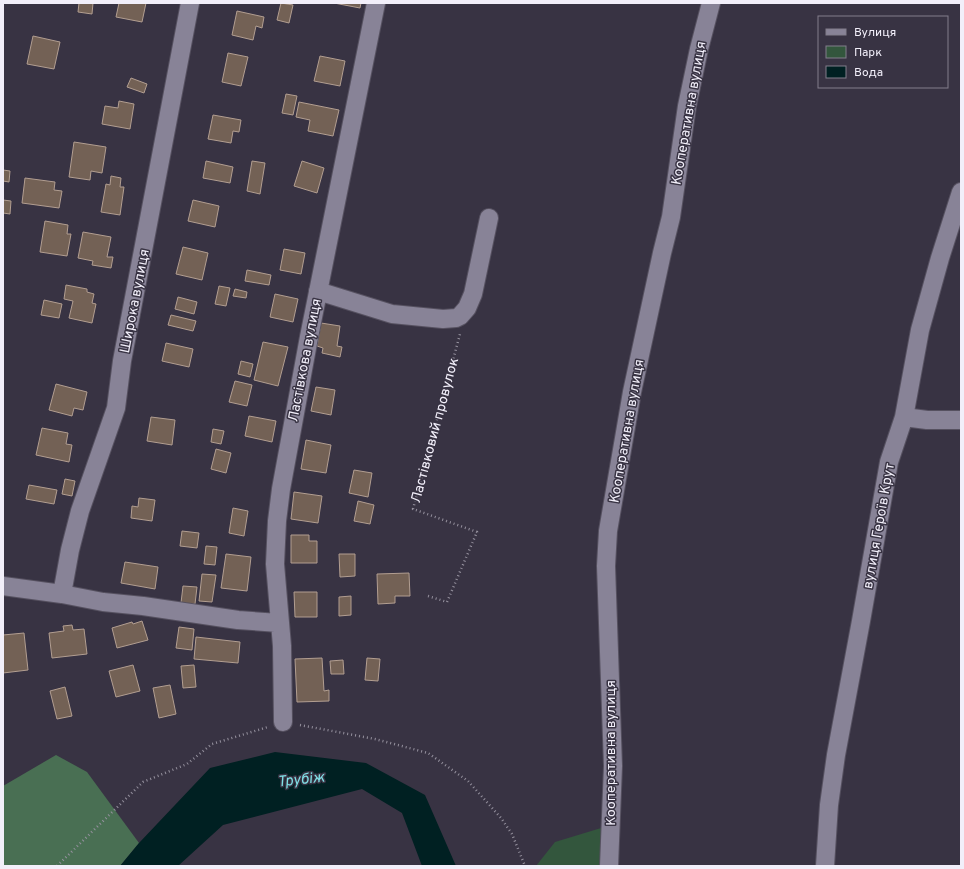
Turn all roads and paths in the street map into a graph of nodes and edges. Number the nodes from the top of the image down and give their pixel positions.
1 (190, 3) edge
2 (376, 3) edge
3 (711, 3) edge
4 (961, 192) edge
5 (489, 218) dead end
6 (318, 291) junction
7 (467, 308) junction
8 (904, 417) junction
9 (961, 420) edge
10 (3, 586) edge
11 (62, 594) junction
12 (428, 596) dead end
13 (279, 623) junction
14 (283, 722) junction
15 (58, 865) edge
16 (525, 866) edge
17 (609, 866) edge
18 (824, 866) edge

1 - 11 street, Широка вулиця
2 - 6 street, Ластівкова вулиця
3 - 17 street, Кооперативна вулиця
4 - 8 street, вулиця Героїв Крут
5 - 7 street
6 - 7 street
6 - 13 street, Ластівкова вулиця
7 - 12 path, Ластівковий провулок
8 - 9 street
8 - 18 street, вулиця Героїв Крут
10 - 11 street
11 - 13 street
13 - 14 street, Ластівкова вулиця
14 - 15 path
14 - 16 path

